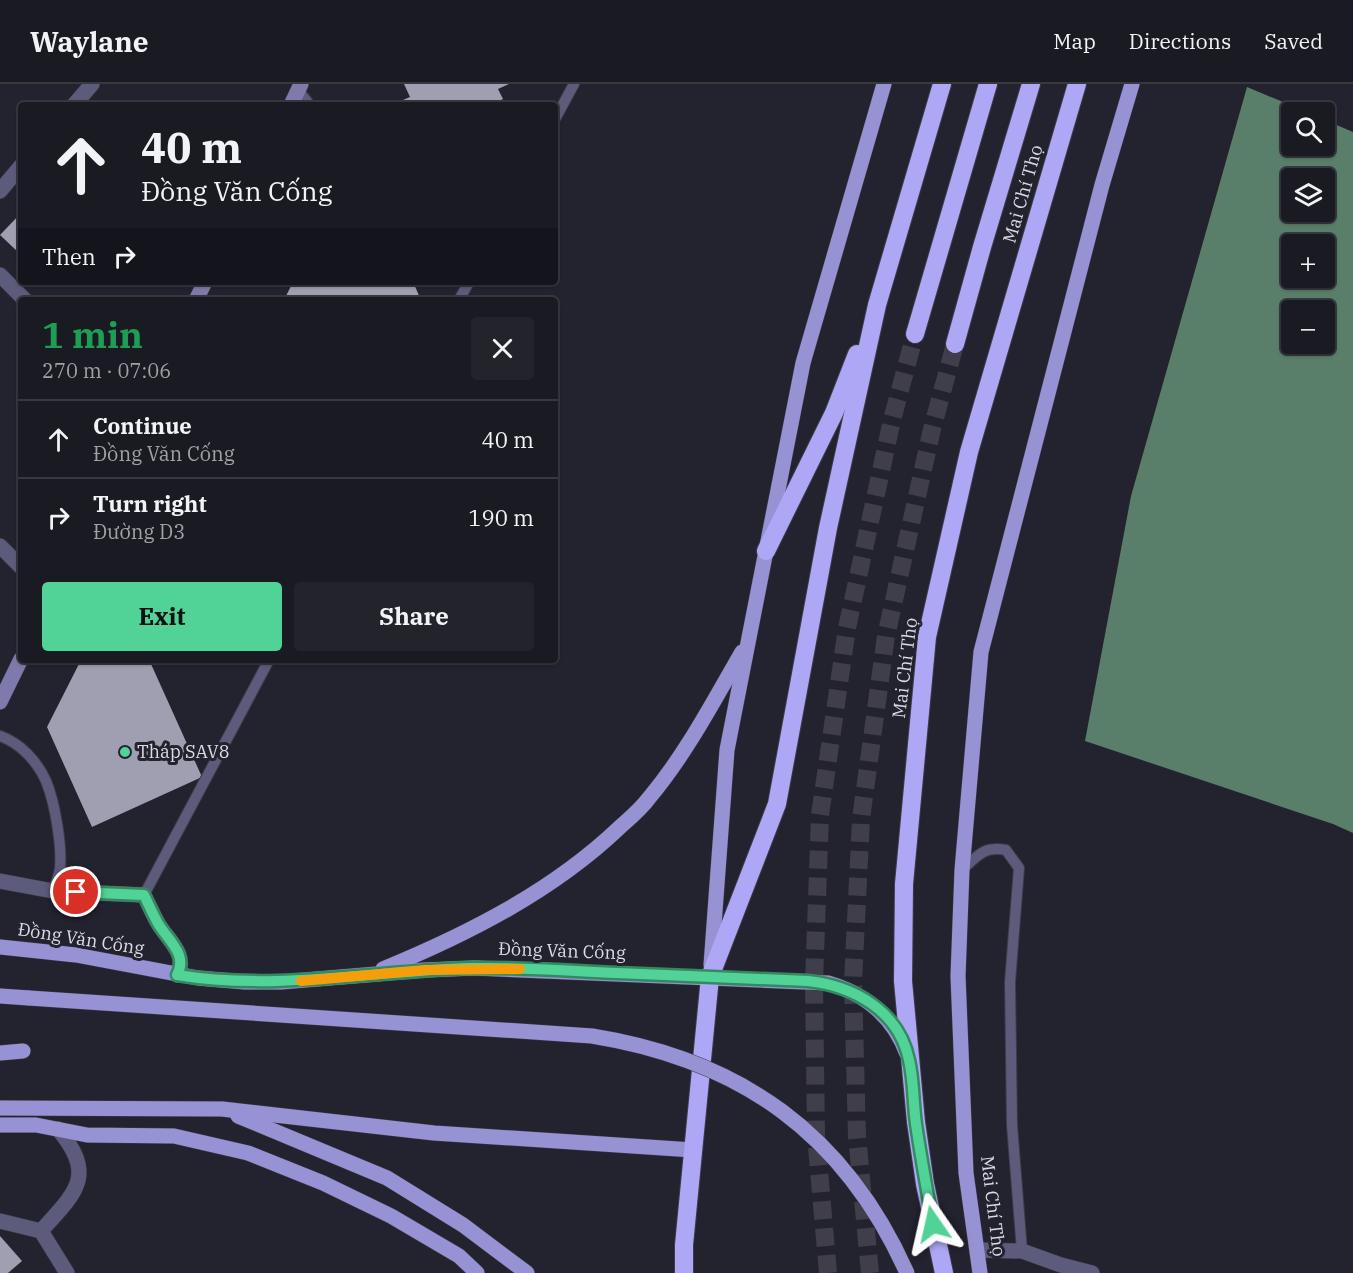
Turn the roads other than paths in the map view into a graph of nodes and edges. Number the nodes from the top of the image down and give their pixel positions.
1 (92, 84) edge
2 (574, 84) edge
3 (884, 84) edge
4 (942, 84) edge
5 (988, 84) edge
6 (1032, 84) edge
7 (1077, 84) edge
8 (1132, 84) edge
9 (300, 87) edge
10 (77, 102) edge
11 (292, 102) edge
12 (308, 102) edge
13 (558, 113) edge
14 (18, 170) edge
15 (0, 191) edge
16 (0, 275) edge
17 (22, 297) edge
18 (877, 305) junction
19 (915, 334) tunnel mouth
20 (955, 344) tunnel mouth
21 (0, 546) edge
22 (766, 551) junction
23 (18, 564) edge
24 (749, 639) junction
25 (19, 663) edge
26 (267, 663) edge
27 (0, 702) edge
28 (0, 736) edge
29 (962, 870) junction
30 (0, 881) edge
31 (53, 891) junction
32 (144, 895) junction
33 (0, 947) edge
34 (371, 974) junction
35 (177, 975) junction
36 (710, 977) junction
37 (0, 996) edge
38 (20, 1051) dead end
39 (0, 1053) edge
40 (909, 1059) junction
41 (0, 1108) edge
42 (222, 1109) junction
43 (0, 1125) edge
44 (58, 1129) junction
45 (693, 1150) junction
46 (0, 1221) edge
47 (41, 1231) junction
48 (977, 1250) junction
49 (1022, 1251) junction
50 (67, 1273) edge
51 (477, 1273) edge
52 (526, 1273) edge
53 (684, 1273) edge
54 (907, 1273) edge
55 (944, 1273) edge
56 (980, 1273) edge
57 (1092, 1273) edge

1 - 10 street
2 - 13 lane
3 - 22 main road
4 - 18 highway
5 - 19 highway
6 - 20 highway
7 - 40 highway, Mai Chí Thọ
8 - 29 main road, Mai Chí Thọ
9 - 11 street
9 - 12 lane
14 - 15 street
16 - 17 street
18 - 22 highway
18 - 36 highway
21 - 23 street
22 - 24 main road
24 - 34 main road
24 - 36 main road
25 - 27 street
26 - 32 lane
28 - 31 lane
29 - 48 main road, Mai Chí Thọ
29 - 49 lane
30 - 31 street
31 - 32 street
32 - 35 street
33 - 35 main road, Đồng Văn Cống
34 - 35 main road, Đồng Văn Cống
34 - 36 main road, Đồng Văn Cống
36 - 40 main road, Đồng Văn Cống
36 - 45 highway
37 - 54 main road, bridge
38 - 39 main road
40 - 55 highway, Mai Chí Thọ
41 - 42 main road
42 - 45 main road
42 - 52 main road
43 - 44 main road
44 - 47 street
44 - 51 main road
45 - 53 highway
46 - 47 street
47 - 50 street
48 - 49 street
48 - 56 main road, Mai Chí Thọ
49 - 57 street

